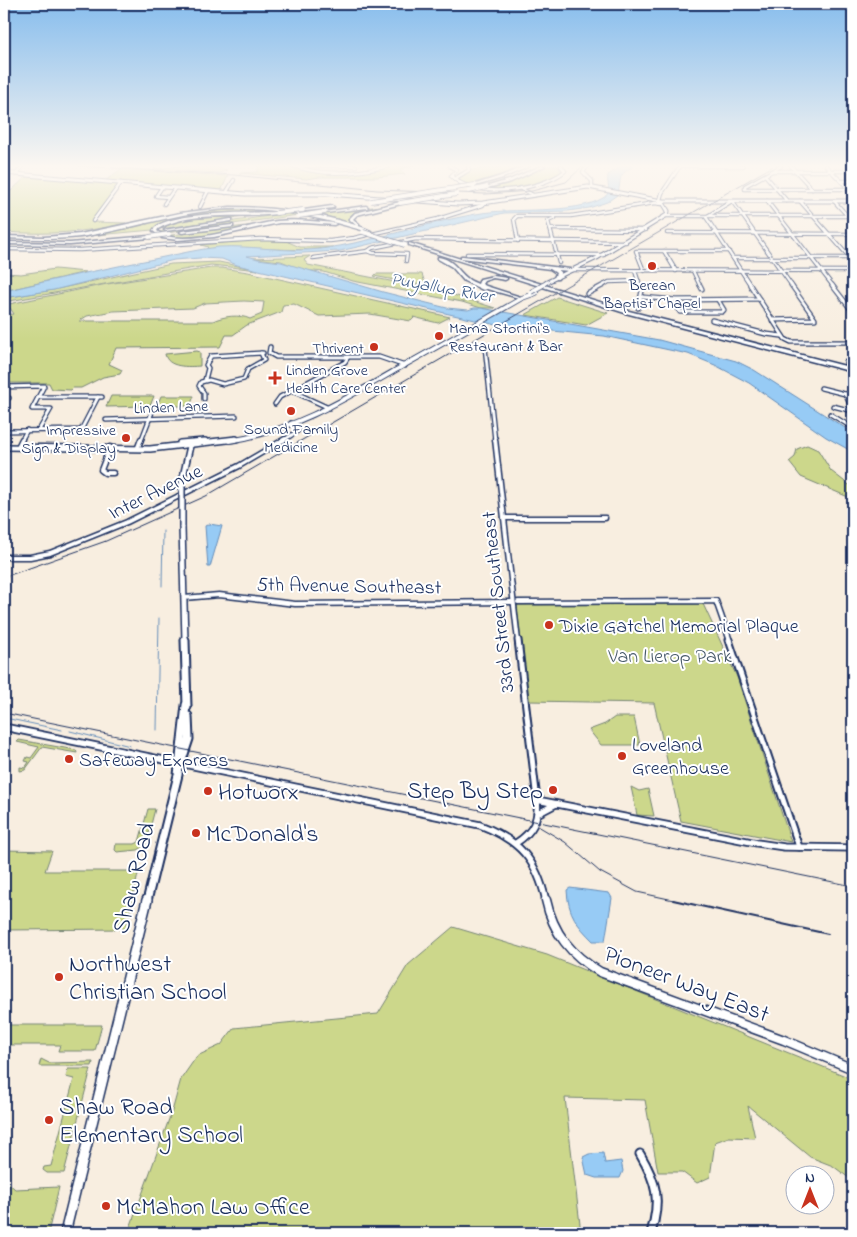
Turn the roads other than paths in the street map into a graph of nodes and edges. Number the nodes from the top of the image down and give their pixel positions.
1 (136, 224) edge
2 (162, 224) edge
3 (220, 224) edge
4 (242, 224) edge
5 (256, 224) edge
6 (269, 224) edge
7 (331, 224) edge
8 (334, 224) joint
9 (346, 224) edge
10 (355, 224) edge
11 (415, 224) edge
12 (515, 224) edge
13 (549, 224) edge
14 (654, 224) edge
15 (711, 224) edge
16 (748, 224) edge
17 (785, 224) edge
18 (821, 224) edge
19 (550, 229) junction
20 (646, 230) junction
21 (368, 231) junction
22 (168, 232) junction
23 (182, 232) junction
24 (667, 233) dead end
25 (148, 234) junction
26 (719, 234) junction
27 (756, 234) junction
28 (793, 234) junction
29 (830, 234) junction
30 (853, 234) edge
31 (4, 237) edge
32 (37, 238) junction
33 (518, 241) junction
34 (554, 241) junction
35 (626, 242) junction
36 (4, 243) edge
37 (408, 245) junction
38 (419, 247) junction
39 (4, 249) edge
40 (368, 251) junction
41 (664, 251) junction
42 (729, 251) junction
43 (467, 254) dead end
44 (557, 254) junction
45 (587, 254) junction
46 (604, 255) junction
47 (313, 258) dead end
48 (597, 258) junction
49 (733, 258) junction
50 (772, 258) junction
51 (812, 258) junction
52 (852, 258) edge
53 (406, 261) dead end
54 (559, 263) dead end
55 (581, 265) junction
56 (540, 267) junction
57 (570, 270) junction
58 (590, 271) junction
59 (635, 271) junction
60 (644, 271) junction
61 (676, 271) junction
62 (692, 271) junction
63 (742, 271) junction
64 (781, 271) junction
65 (822, 271) junction
66 (853, 271) edge
67 (551, 281) junction
68 (639, 281) junction
69 (702, 289) dead end
70 (554, 290) junction
71 (587, 294) dead end
72 (524, 297) junction
73 (642, 297) junction
74 (759, 299) junction
75 (572, 300) junction
76 (672, 300) junction
77 (718, 300) junction
78 (638, 308) dead end
79 (853, 312) edge
80 (712, 320) dead end
81 (772, 320) junction
82 (782, 336) junction
83 (853, 342) edge
84 (270, 347) dead end
85 (485, 348) dead end
86 (269, 353) junction
87 (261, 354) junction
88 (348, 357) junction
89 (846, 362) dead end
90 (853, 362) edge
91 (405, 366) junction
92 (853, 370) edge
93 (853, 375) edge
94 (205, 380) junction
95 (4, 387) edge
96 (821, 388) dead end
97 (292, 392) junction
98 (846, 394) junction
99 (853, 394) edge
100 (38, 397) junction
101 (4, 398) edge
102 (9, 398) dead end
103 (204, 399) dead end
104 (275, 404) dead end
105 (832, 406) dead end
106 (154, 407) dead end
107 (329, 408) junction
108 (853, 410) edge
109 (830, 414) dead end
110 (236, 416) dead end
111 (106, 420) dead end
112 (148, 420) junction
113 (291, 423) junction
114 (853, 428) edge
115 (27, 430) junction
116 (39, 430) junction
117 (4, 431) edge
118 (266, 431) junction
119 (230, 438) junction
120 (156, 445) junction
121 (190, 446) junction
122 (4, 447) edge
123 (18, 447) junction
124 (110, 447) junction
125 (138, 447) junction
126 (113, 473) dead end
127 (504, 518) junction
128 (605, 518) dead end
129 (4, 557) edge
130 (184, 598) junction
131 (516, 602) junction
132 (4, 727) edge
133 (180, 764) junction
134 (538, 800) junction
135 (557, 804) junction
136 (539, 813) junction
137 (516, 843) junction
138 (799, 847) junction
139 (853, 848) edge
140 (853, 1068) edge
141 (640, 1154) dead end
142 (65, 1233) edge
143 (651, 1233) edge

1 - 32 highway
2 - 6 highway, bridge
3 - 22 highway, bridge
4 - 23 highway, bridge
5 - 23 highway
7 - 8 highway, bridge
8 - 21 highway
9 - 21 highway
10 - 21 highway
11 - 39 street
12 - 33 street
13 - 19 street
14 - 20 main road
15 - 26 street
16 - 27 street
17 - 28 street
18 - 29 street
19 - 20 street
19 - 34 street
20 - 35 main road
21 - 37 highway, bridge
21 - 37 highway, bridge
22 - 23 highway
22 - 25 highway, bridge
24 - 26 street
25 - 32 highway
25 - 36 highway
26 - 27 street
26 - 42 street
27 - 28 street
27 - 50 street
28 - 29 street
28 - 51 street
29 - 30 street
29 - 52 street
31 - 32 highway
33 - 34 street
33 - 40 street
34 - 35 street
34 - 44 street
35 - 46 main road
37 - 38 highway
37 - 72 highway
37 - 75 highway
38 - 57 highway
38 - 70 highway
40 - 47 street
40 - 53 street
41 - 42 street
41 - 60 street
41 - 61 street
42 - 49 street
43 - 44 street
44 - 45 street
44 - 54 street
45 - 46 street
45 - 48 street
46 - 48 main road
48 - 55 main road
49 - 50 street
49 - 63 street
50 - 51 street
50 - 64 street
51 - 52 street
51 - 65 street
55 - 57 main road
55 - 58 street
56 - 57 highway
56 - 67 highway
56 - 70 highway
57 - 58 street
57 - 67 main road
58 - 59 street
59 - 60 street
59 - 68 street
60 - 61 street
61 - 62 street
62 - 63 street
62 - 69 street
63 - 64 street
63 - 74 street
64 - 65 street
64 - 81 street
65 - 66 street
65 - 79 street
67 - 72 main road, bridge
68 - 71 street
68 - 73 street
70 - 92 highway
72 - 75 highway
72 - 91 main road
73 - 76 street
73 - 78 street
74 - 77 street
74 - 81 street
75 - 93 highway
76 - 77 street
76 - 77 street
80 - 82 street
81 - 82 street
82 - 83 street
84 - 86 street
85 - 127 street, 33rd Street Southeast
86 - 87 street
86 - 88 street
87 - 94 street
87 - 94 street
88 - 91 street
88 - 97 street
89 - 90 street
91 - 107 main road
94 - 103 street
95 - 100 street
96 - 98 street
97 - 104 street
97 - 107 street
98 - 99 street
98 - 108 street
100 - 116 street
100 - 116 street
101 - 102 street
105 - 108 street
106 - 112 street
107 - 113 main road
109 - 114 street
110 - 112 street, Linden Lane
111 - 112 street, Linden Lane
112 - 125 street
113 - 118 main road
113 - 129 street, Inter Avenue
115 - 116 street
115 - 117 street
115 - 123 street
118 - 119 main road
118 - 121 main road
119 - 120 main road
119 - 121 main road
120 - 121 main road
120 - 125 main road
121 - 125 main road
121 - 130 main road, Shaw Road, bridge
122 - 123 main road
123 - 124 main road
124 - 125 main road
124 - 126 street
127 - 128 street
127 - 131 street, 33rd Street Southeast
130 - 131 street, 5th Avenue Southeast
130 - 133 main road, Shaw Road
131 - 134 street, 33rd Street Southeast
131 - 138 street, 5th Avenue Southeast
132 - 133 street, Pioneer Way East
133 - 137 street, Pioneer Way East
133 - 142 main road, Shaw Road
134 - 135 street
134 - 136 street, 33rd Street Southeast
135 - 136 street
135 - 138 street
136 - 137 street
137 - 140 street, Pioneer Way East
138 - 139 street
141 - 143 street

